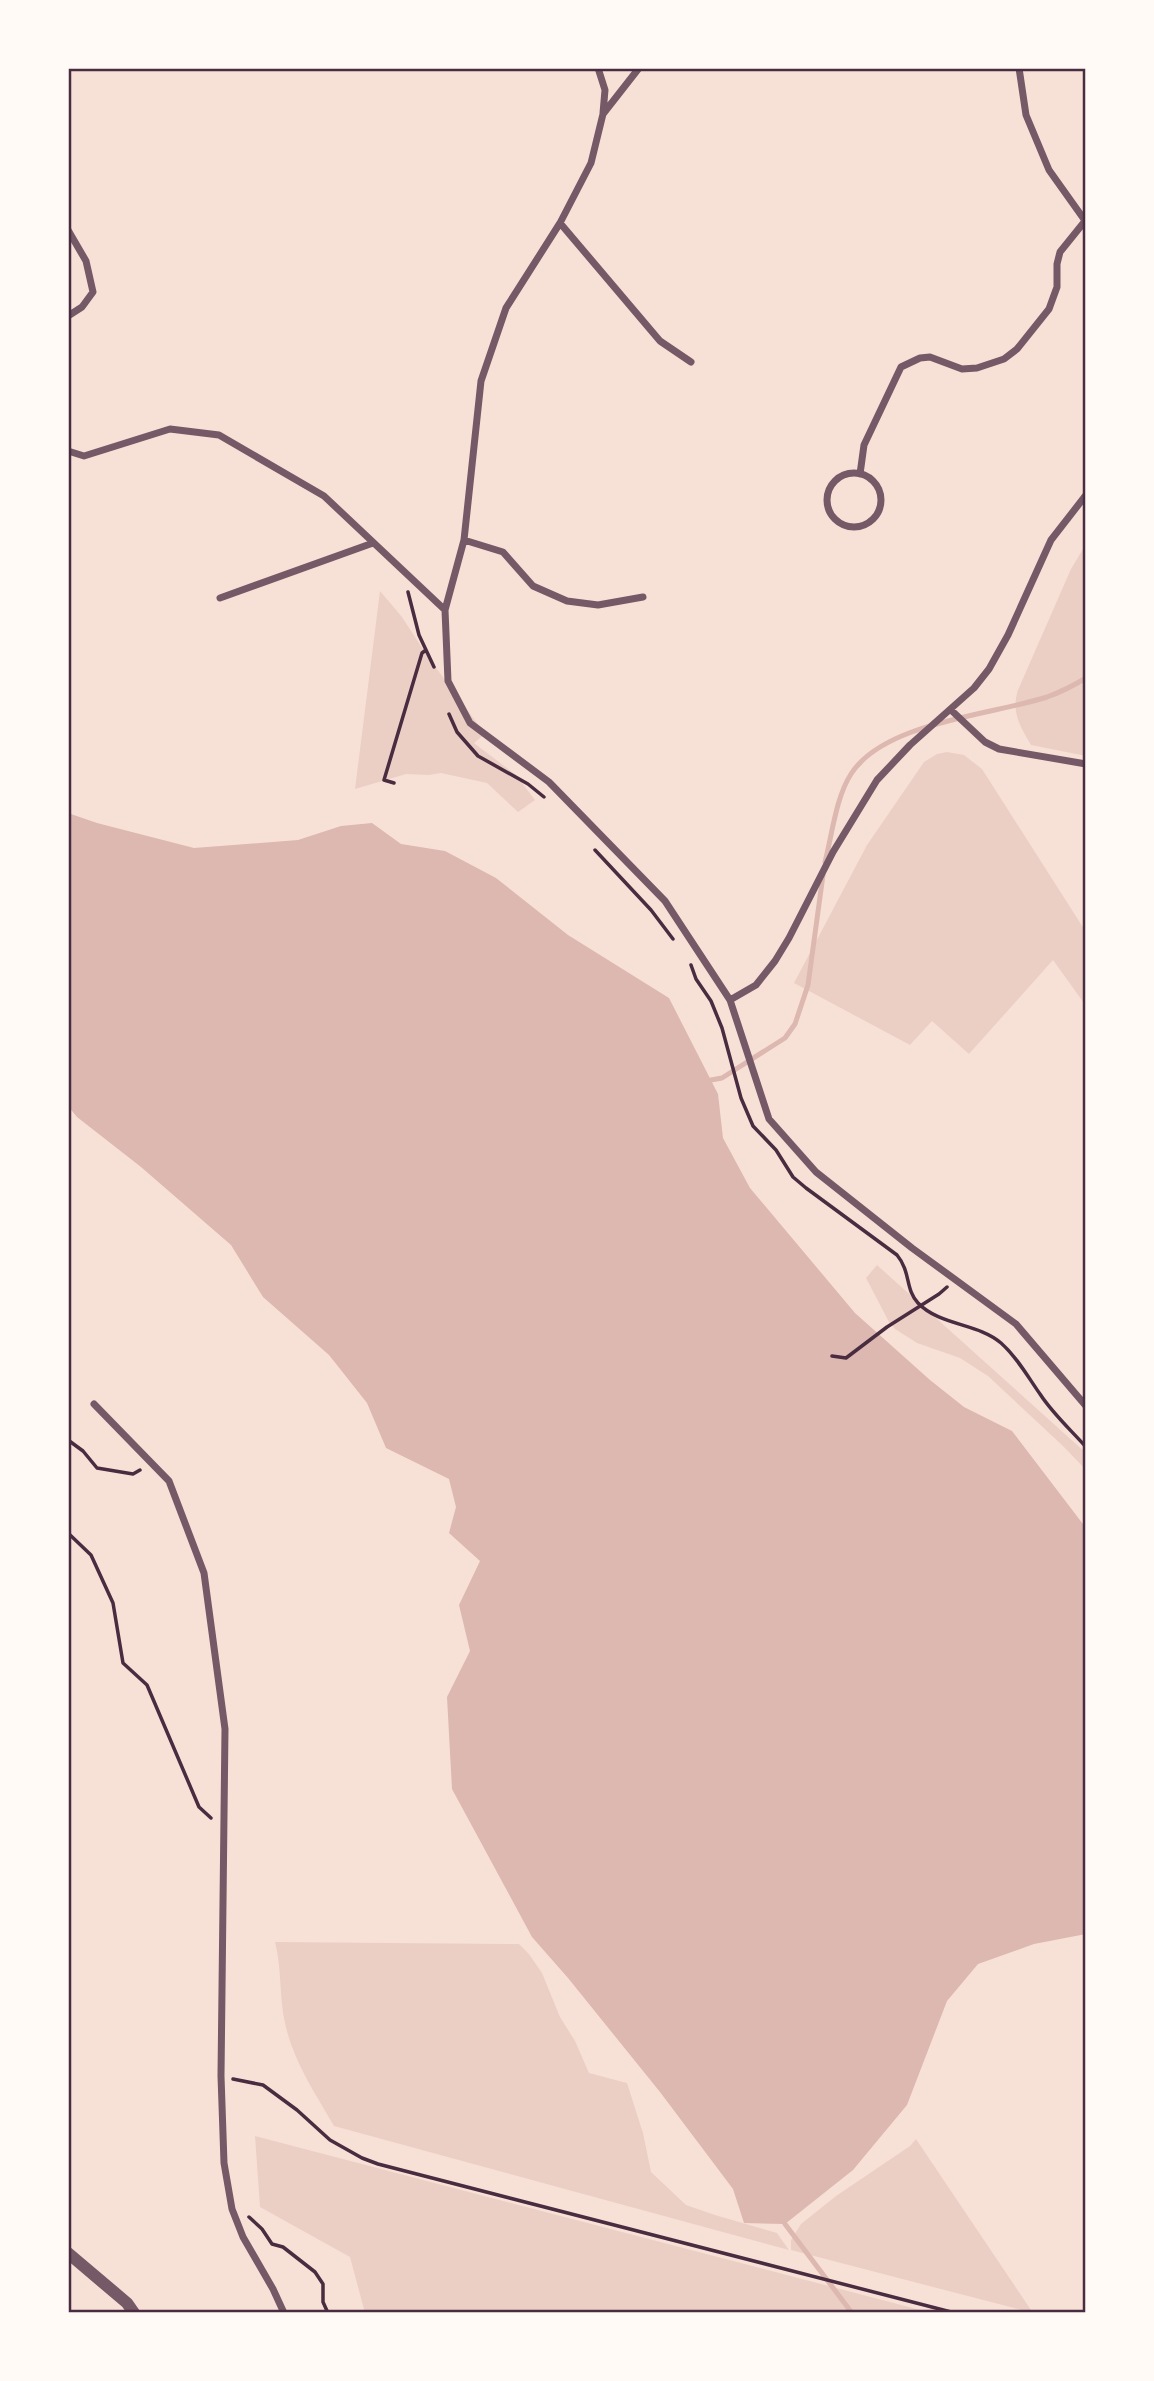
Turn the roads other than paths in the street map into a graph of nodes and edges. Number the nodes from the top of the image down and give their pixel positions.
1 (598, 68) edge
2 (639, 68) edge
3 (1019, 68) edge
4 (603, 114) junction
5 (1086, 221) edge
6 (560, 223) junction
7 (68, 230) edge
8 (68, 316) edge
9 (691, 362) dead end
10 (68, 451) edge
11 (860, 474) junction
12 (1086, 495) edge
13 (464, 540) junction
14 (373, 543) junction
15 (643, 597) dead end
16 (219, 598) dead end
17 (445, 610) junction
18 (951, 710) junction
19 (1086, 764) edge
20 (730, 1000) junction
21 (94, 1404) dead end
22 (1086, 1406) edge
23 (68, 2253) edge
24 (134, 2313) edge
25 (284, 2313) edge

1 - 4 street
2 - 4 street
3 - 5 street
4 - 6 street
5 - 11 street
6 - 9 street
6 - 13 street
7 - 8 street
10 - 14 street
11 - 11 street
12 - 18 street
13 - 15 street
13 - 17 street
14 - 16 street
14 - 17 street
17 - 20 street
18 - 19 street
18 - 20 street
20 - 22 street
21 - 25 street
23 - 24 street

